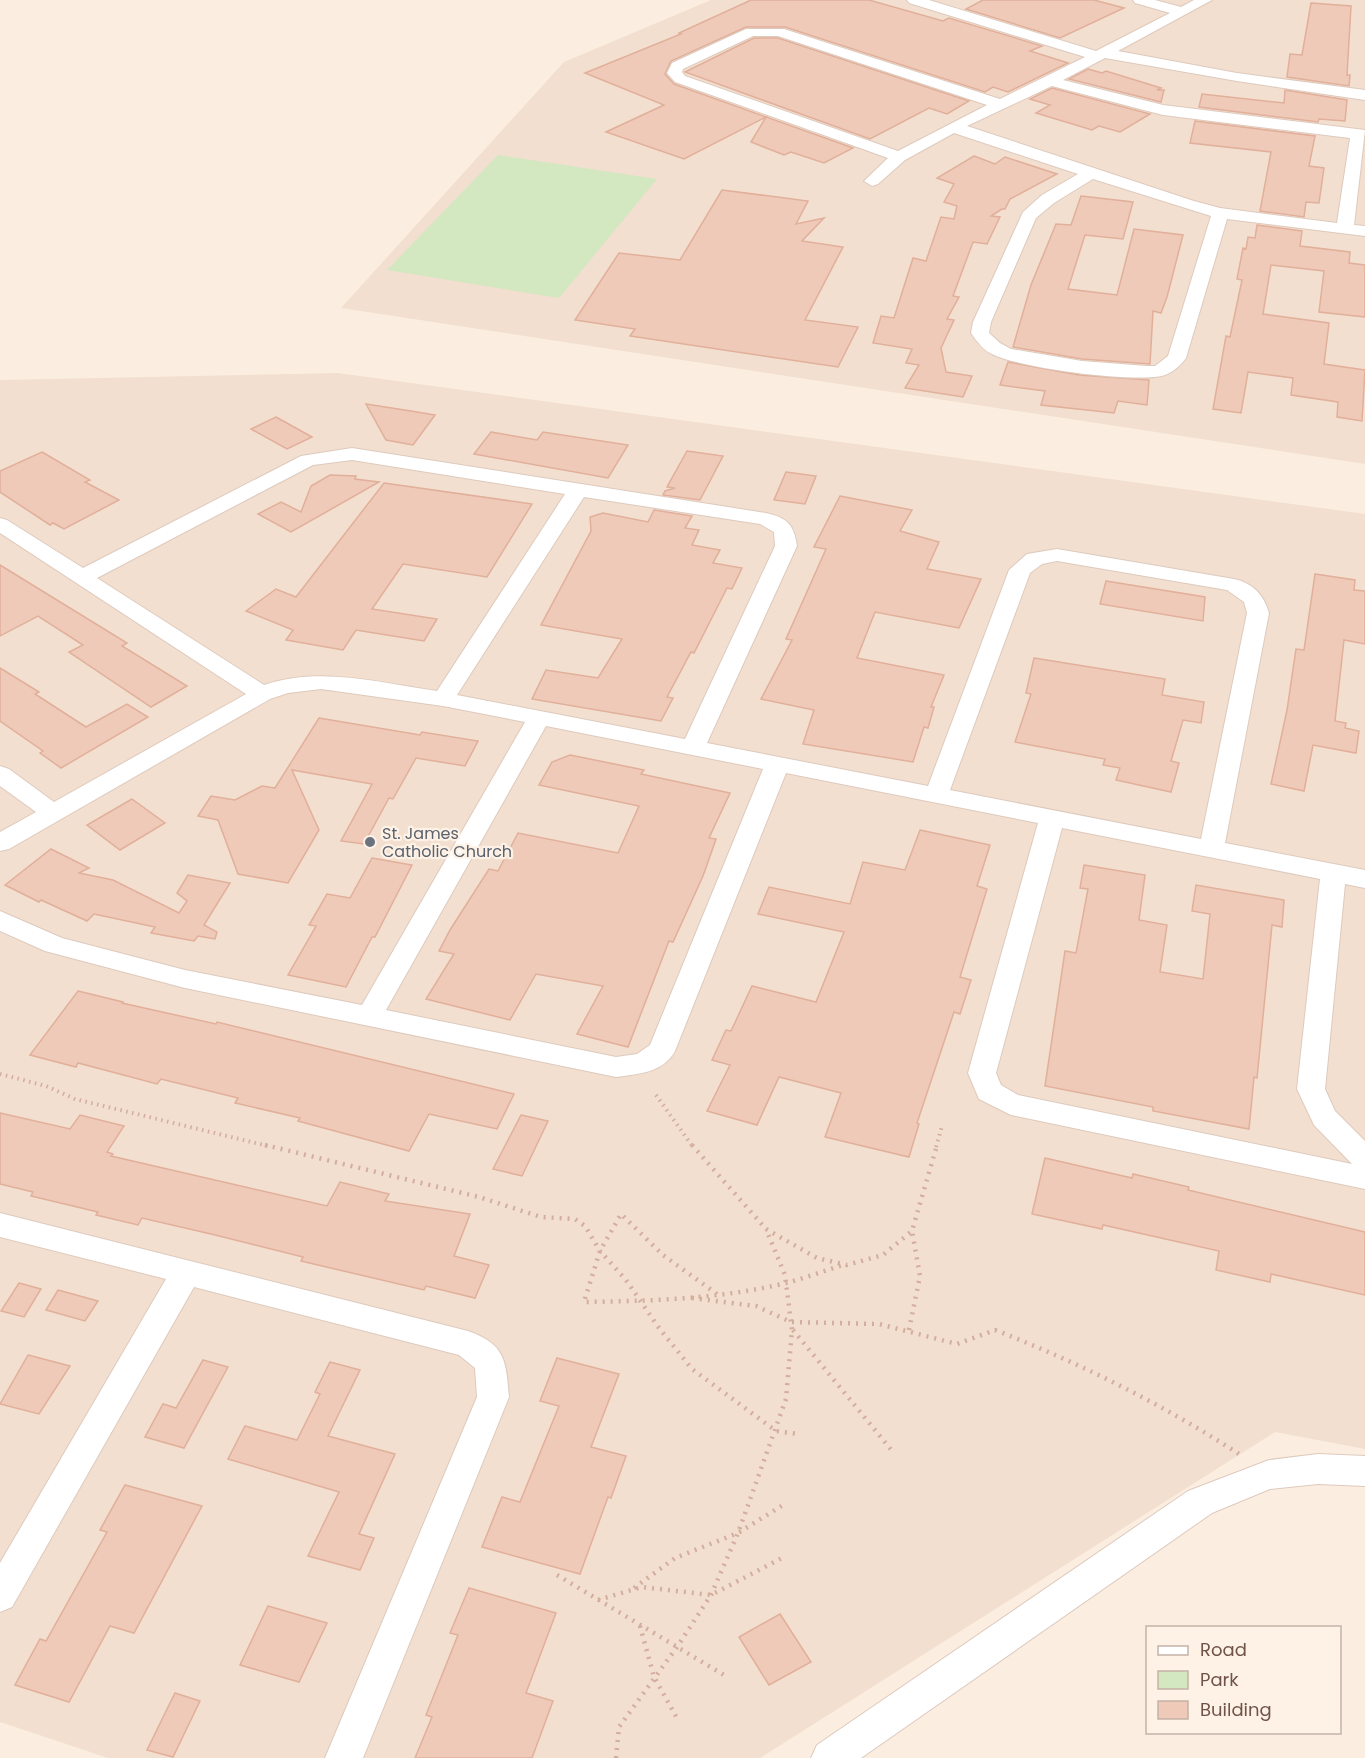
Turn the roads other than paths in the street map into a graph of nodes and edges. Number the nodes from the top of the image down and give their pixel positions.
1 (914, 0) edge
2 (1140, 0) edge
3 (1205, 0) edge
4 (1182, 12) junction
5 (1100, 54) junction
6 (1050, 81) junction
7 (1365, 95) edge
8 (1000, 104) junction
9 (953, 127) junction
10 (1361, 134) edge
11 (899, 157) junction
12 (1091, 172) junction
13 (872, 182) dead end
14 (1220, 213) junction
15 (1344, 228) junction
16 (1365, 231) edge
17 (578, 490) junction
18 (0, 524) edge
19 (82, 577) junction
20 (262, 694) junction
21 (443, 699) junction
22 (538, 719) junction
23 (692, 749) junction
24 (777, 765) junction
25 (0, 774) edge
26 (936, 796) junction
27 (53, 813) junction
28 (1052, 819) junction
29 (0, 843) edge
30 (1212, 848) junction
31 (1333, 873) junction
32 (1365, 879) edge
33 (0, 920) edge
34 (369, 1017) junction
35 (1365, 1159) edge
36 (1365, 1178) edge
37 (0, 1226) edge
38 (185, 1274) junction
39 (1365, 1470) edge
40 (0, 1596) edge
41 (344, 1758) edge
42 (830, 1758) edge

1 - 5 street
2 - 4 street
3 - 4 street
4 - 5 street
5 - 6 street
5 - 7 street
6 - 8 street
6 - 10 street
8 - 9 street
8 - 11 street
9 - 11 street
9 - 12 street
10 - 15 street
11 - 13 street
12 - 14 street
12 - 14 street
14 - 15 street
15 - 16 street
17 - 19 street
17 - 21 street
17 - 23 street
18 - 19 street
19 - 20 street
20 - 21 street
20 - 27 street
21 - 22 street
22 - 23 street
22 - 34 street
23 - 24 street
24 - 26 street
24 - 34 street
25 - 27 street
26 - 28 street
26 - 30 street
27 - 29 street
28 - 30 street
28 - 36 street
30 - 31 street
31 - 32 street
31 - 35 street
33 - 34 street
37 - 38 street
38 - 40 street
38 - 41 street
39 - 42 street

